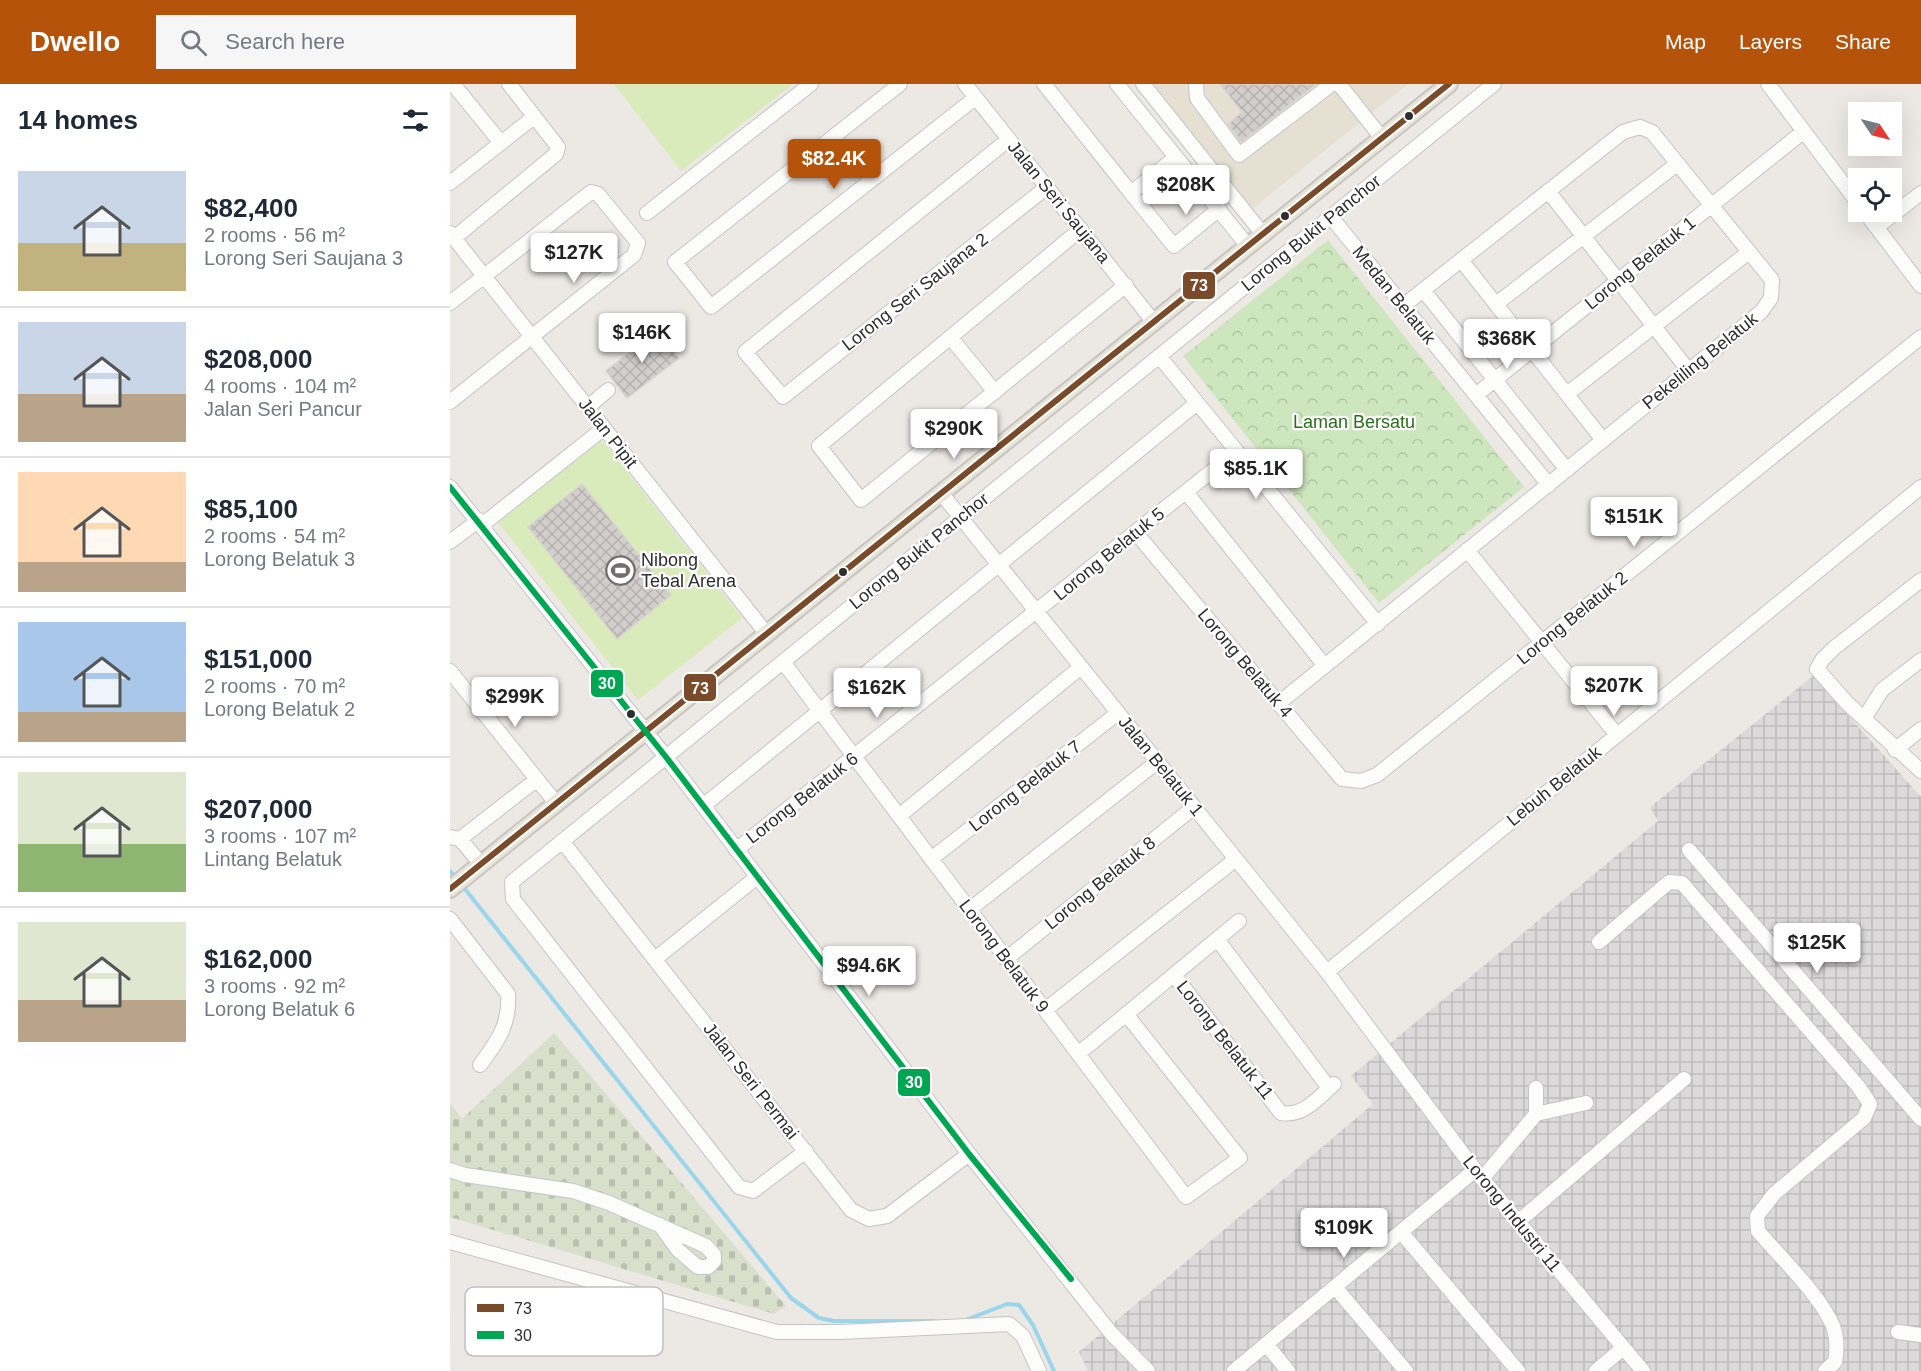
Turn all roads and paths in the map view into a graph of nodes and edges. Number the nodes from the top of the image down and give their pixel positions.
1 (453, 84) edge
2 (509, 84) edge
3 (812, 84) edge
4 (900, 84) edge
5 (964, 84) edge
6 (1044, 84) edge
7 (1117, 84) edge
8 (1143, 84) edge
9 (1196, 84) edge
10 (1332, 84) edge
11 (1339, 84) edge
12 (1449, 84) edge
13 (1494, 84) edge
14 (1768, 84) edge
15 (975, 98) junction
16 (534, 117) junction
17 (1804, 130) junction
18 (1381, 137) junction
19 (1009, 139) junction
20 (501, 143) junction
21 (1176, 157) junction
22 (1677, 164) junction
23 (450, 183) edge
24 (1047, 187) junction
25 (1848, 189) edge
26 (1548, 191) junction
27 (1131, 193) junction
28 (1921, 193) edge
29 (1711, 205) junction
30 (1219, 209) junction
31 (647, 213) dead end
32 (1331, 217) junction
33 (1872, 222) edge
34 (1876, 227) junction
35 (1081, 229) junction
36 (1262, 233) junction
37 (452, 235) edge
38 (1583, 236) junction
39 (1247, 245) junction
40 (1749, 252) junction
41 (1461, 260) junction
42 (484, 276) junction
43 (1617, 281) junction
44 (1126, 285) junction
45 (1921, 286) edge
46 (1423, 290) junction
47 (450, 303) edge
48 (1496, 304) junction
49 (1403, 306) junction
50 (1153, 321) junction
51 (1653, 326) junction
52 (1921, 337) edge
53 (533, 338) junction
54 (951, 338) junction
55 (1532, 350) junction
56 (1159, 356) junction
57 (1689, 371) junction
58 (1495, 380) junction
59 (608, 390) dead end
60 (995, 392) junction
61 (1567, 394) junction
62 (1476, 395) junction
63 (450, 402) edge
64 (1197, 403) junction
65 (588, 407) junction
66 (604, 428) junction
67 (1603, 440) junction
68 (1237, 451) junction
69 (1567, 470) junction
70 (1548, 484) junction
71 (450, 486) edge
72 (1921, 486) edge
73 (1186, 492) junction
74 (941, 493) junction
75 (961, 518) junction
76 (481, 523) junction
77 (1136, 533) junction
78 (450, 542) edge
79 (1467, 550) junction
80 (999, 565) junction
81 (1921, 580) edge
82 (1037, 612) junction
83 (1378, 624) junction
84 (766, 633) junction
85 (1542, 642) junction
86 (1921, 660) edge
87 (783, 662) junction
88 (1325, 666) junction
89 (1081, 667) junction
90 (450, 671) edge
91 (1279, 703) junction
92 (819, 711) junction
93 (1118, 713) junction
94 (1865, 717) junction
95 (1921, 729) edge
96 (645, 732) junction
97 (1617, 735) junction
98 (1895, 750) junction
99 (666, 757) junction
100 (854, 757) junction
101 (1157, 762) junction
102 (1921, 771) edge
103 (536, 780) junction
104 (1360, 781) joint
105 (556, 803) junction
106 (703, 806) junction
107 (1194, 807) junction
108 (899, 816) junction
109 (455, 838) edge
110 (562, 841) junction
111 (736, 850) junction
112 (1689, 850) dead end
113 (931, 859) junction
114 (1236, 859) junction
115 (481, 864) junction
116 (757, 877) junction
117 (450, 889) edge
118 (969, 910) junction
119 (450, 919) edge
120 (1239, 921) dead end
121 (1216, 939) junction
122 (1599, 942) dead end
123 (655, 959) junction
124 (1006, 959) junction
125 (1327, 972) junction
126 (1173, 975) junction
127 (1045, 1010) junction
128 (1126, 1014) junction
129 (1383, 1046) joint
130 (1078, 1054) junction
131 (480, 1065) dead end
132 (1684, 1079) dead end
133 (1536, 1088) dead end
134 (1586, 1103) dead end
135 (1536, 1114) junction
136 (1921, 1119) edge
137 (806, 1151) junction
138 (969, 1154) junction
139 (450, 1170) edge
140 (1478, 1175) junction
141 (1518, 1222) junction
142 (660, 1225) dead end
143 (1401, 1232) junction
144 (450, 1242) edge
145 (614, 1287) edge
146 (1335, 1287) junction
147 (663, 1301) edge
148 (1898, 1332) dead end
149 (1921, 1335) edge
150 (1266, 1344) junction
151 (1623, 1348) junction
152 (1039, 1371) edge
153 (1148, 1371) edge
154 (1234, 1371) edge
155 (1288, 1371) edge
156 (1406, 1371) edge
157 (1518, 1371) edge
158 (1596, 1371) edge
159 (1643, 1371) edge
160 (1825, 1371) edge

1 - 20 street
2 - 16 street
3 - 31 street
4 - 15 street
5 - 15 street, Jalan Seri Saujana
6 - 27 street
7 - 21 street
8 - 36 street
9 - 10 street
11 - 18 street
12 - 18 main road
13 - 32 street, Lorong Bukit Panchor
14 - 17 street
15 - 19 street, Jalan Seri Saujana
16 - 20 street
16 - 37 street
17 - 25 street
17 - 29 street, Lorong Belatuk 1
18 - 36 main road
19 - 24 street, Jalan Seri Saujana
19 - 24 street, Lorong Seri Saujana 2
20 - 23 street
21 - 27 street
21 - 30 street
22 - 26 street, Pekeliling Belatuk
22 - 29 street, Pekeliling Belatuk
22 - 38 street
24 - 35 street, Jalan Seri Saujana
26 - 38 street
26 - 41 street, Pekeliling Belatuk
27 - 30 street
28 - 34 street
29 - 40 street, Pekeliling Belatuk
29 - 43 street, Lorong Belatuk 1
30 - 39 street
32 - 49 street, Medan Belatuk
32 - 56 street, Lorong Bukit Panchor
33 - 34 street
34 - 45 street
35 - 44 street, Jalan Seri Saujana
35 - 54 street
36 - 39 main road
37 - 42 street, Jalan Pipit
38 - 43 street
38 - 48 street
39 - 50 main road
40 - 51 street
40 - 57 street, Pekeliling Belatuk
41 - 46 street, Pekeliling Belatuk
41 - 48 street
42 - 47 street
42 - 53 street, Jalan Pipit
42 - 53 street
43 - 51 street
43 - 55 street, Lorong Belatuk 1
44 - 50 street, Jalan Seri Saujana
44 - 60 street
46 - 49 street, Pekeliling Belatuk
46 - 58 street, Medan Belatuk
48 - 55 street
49 - 62 street, Medan Belatuk
50 - 74 main road
51 - 57 street
51 - 61 street
52 - 85 street, Lorong Belatuk 2
53 - 63 street
53 - 65 street, Jalan Pipit
54 - 60 street
54 - 60 street
55 - 58 street, Lorong Belatuk 1
55 - 61 street
56 - 64 street
56 - 75 street, Lorong Bukit Panchor
57 - 67 street, Pekeliling Belatuk
58 - 62 street, Lorong Belatuk 1
58 - 69 street, Medan Belatuk
59 - 65 street
61 - 67 street
62 - 70 street, Medan Belatuk
64 - 68 street
64 - 80 street
65 - 66 street, Jalan Pipit
66 - 76 street
66 - 84 street, Jalan Pipit
67 - 69 street, Pekeliling Belatuk
68 - 73 street, Lorong Belatuk 5
68 - 83 street
69 - 70 street, Pekeliling Belatuk
70 - 79 street, Pekeliling Belatuk
71 - 76 street
72 - 97 street, Lebuh Belatuk
73 - 77 street, Lorong Belatuk 5
73 - 88 street
74 - 75 street, Jalan Belatuk 1
74 - 84 main road
75 - 80 street, Jalan Belatuk 1
75 - 87 street, Lorong Bukit Panchor
76 - 78 street
76 - 96 street
77 - 82 street, Lorong Belatuk 5
77 - 91 street, Lorong Belatuk 4
79 - 83 street, Pekeliling Belatuk
79 - 85 street
80 - 82 street, Jalan Belatuk 1
80 - 92 street
81 - 94 street
82 - 89 street, Jalan Belatuk 1
82 - 100 street, Lorong Belatuk 6
83 - 88 street, Pekeliling Belatuk
84 - 96 main road
85 - 97 street
85 - 104 street, Lorong Belatuk 2
86 - 94 street
87 - 92 street, Lorong Belatuk 9
87 - 99 street, Lorong Bukit Panchor
88 - 91 street, Pekeliling Belatuk
89 - 93 street, Jalan Belatuk 1
89 - 108 street
90 - 103 street
91 - 104 street, Lorong Belatuk 4
92 - 100 street, Lorong Belatuk 9
92 - 106 street
93 - 101 street, Jalan Belatuk 1
93 - 113 street, Lorong Belatuk 7
94 - 98 street
95 - 98 street
96 - 99 street
96 - 105 main road
97 - 125 street, Lebuh Belatuk
98 - 102 street
99 - 106 street
99 - 110 street, Lorong Bukit Panchor
100 - 108 street, Lorong Belatuk 9
100 - 111 street, Lorong Belatuk 6
101 - 107 street, Jalan Belatuk 1
101 - 118 street
103 - 105 street
103 - 109 street
105 - 115 main road
106 - 111 street
107 - 114 street, Jalan Belatuk 1
107 - 124 street, Lorong Belatuk 8
108 - 113 street, Lorong Belatuk 9
109 - 115 street
110 - 123 street, Jalan Seri Permai
110 - 137 street, Lorong Bukit Panchor
111 - 116 street
112 - 136 street
113 - 118 street, Lorong Belatuk 9
114 - 125 street, Jalan Belatuk 1
114 - 127 street
115 - 117 main road
116 - 123 street
116 - 138 street
118 - 124 street, Lorong Belatuk 9
119 - 131 street
120 - 121 street
121 - 126 street
121 - 126 street, Lorong Belatuk 11
122 - 160 street
123 - 137 street, Jalan Seri Permai
124 - 127 street, Lorong Belatuk 9
125 - 129 street, Jalan Belatuk 1
126 - 128 street
127 - 130 street, Lorong Belatuk 9
128 - 130 street
128 - 130 street, Lorong Belatuk 9
129 - 140 street, Lorong Industri 11
132 - 141 street
133 - 135 street
134 - 135 street
135 - 140 street
137 - 138 street, Jalan Seri Permai
138 - 153 street
139 - 142 street
140 - 141 street, Lorong Industri 11
140 - 143 street
141 - 151 street, Lorong Industri 11
143 - 146 street
143 - 157 street
144 - 145 street
146 - 150 street
146 - 156 street
147 - 152 street
148 - 149 street
150 - 154 street
150 - 155 street
151 - 158 street
151 - 159 street, Lorong Industri 11

